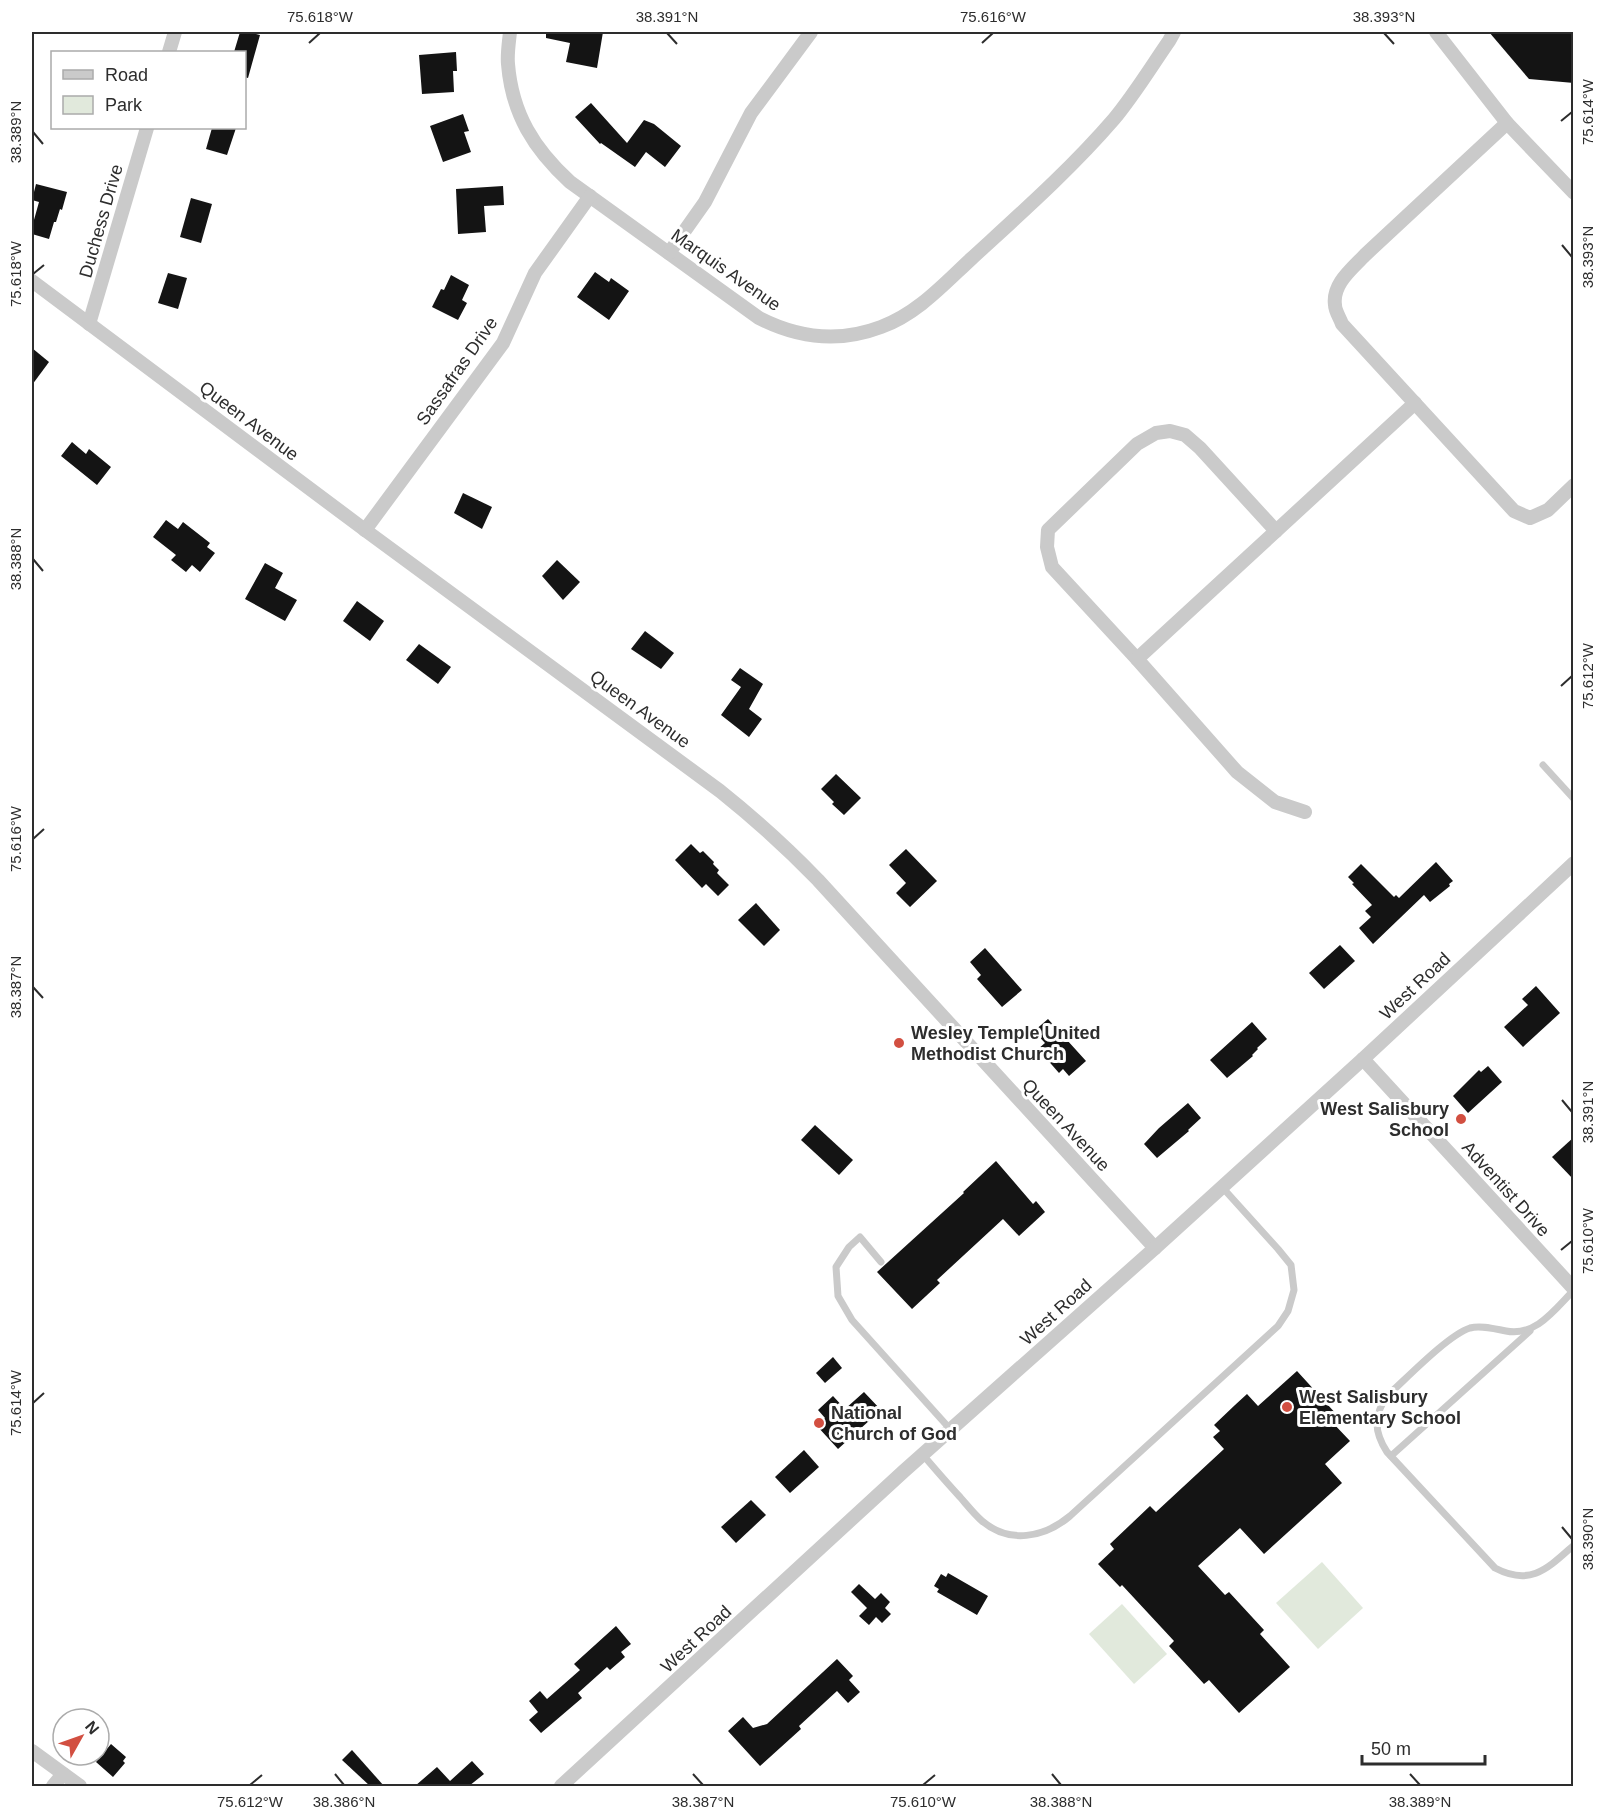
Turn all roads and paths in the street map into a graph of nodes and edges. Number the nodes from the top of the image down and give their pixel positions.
1 (175, 32) edge
2 (510, 32) edge
3 (811, 32) edge
4 (1174, 32) edge
5 (1436, 32) edge
6 (169, 51) edge
7 (1507, 123) junction
8 (147, 129) edge
9 (1574, 193) edge
10 (590, 196) junction
11 (669, 253) junction
12 (32, 281) edge
13 (89, 324) junction
14 (1415, 403) junction
15 (1574, 485) edge
16 (365, 530) junction
17 (1276, 531) junction
18 (1137, 659) junction
19 (1543, 765) dead end
20 (1574, 799) edge
21 (1305, 812) dead end
22 (1574, 863) edge
23 (1364, 1059) junction
24 (1222, 1187) junction
25 (1155, 1248) junction
26 (881, 1262) dead end
27 (1574, 1290) edge
28 (1532, 1329) junction
29 (951, 1430) junction
30 (922, 1455) junction
31 (1391, 1456) junction
32 (1574, 1545) edge
33 (32, 1751) edge
34 (63, 1774) junction
35 (53, 1786) edge
36 (80, 1786) edge
37 (561, 1786) edge

1 - 6 street
2 - 10 street, Marquis Avenue
3 - 11 street
4 - 11 street, Marquis Avenue
5 - 7 street
7 - 9 street
7 - 14 street
8 - 13 street, Duchess Drive
10 - 11 street, Marquis Avenue
10 - 16 street, Sassafras Drive
12 - 13 street, Queen Avenue
13 - 16 street, Queen Avenue
14 - 15 street
14 - 17 street
16 - 25 street, Queen Avenue
17 - 18 street
17 - 18 street
18 - 21 street
19 - 20 lane
22 - 23 street, West Road
23 - 24 street, West Road
23 - 27 street, Adventist Drive
24 - 25 street, West Road
24 - 30 lane
25 - 29 street, West Road
26 - 29 lane
27 - 28 lane
28 - 31 lane
28 - 31 lane
29 - 30 street, West Road
30 - 37 street, West Road
31 - 32 lane
33 - 34 street
34 - 35 street
34 - 36 street

